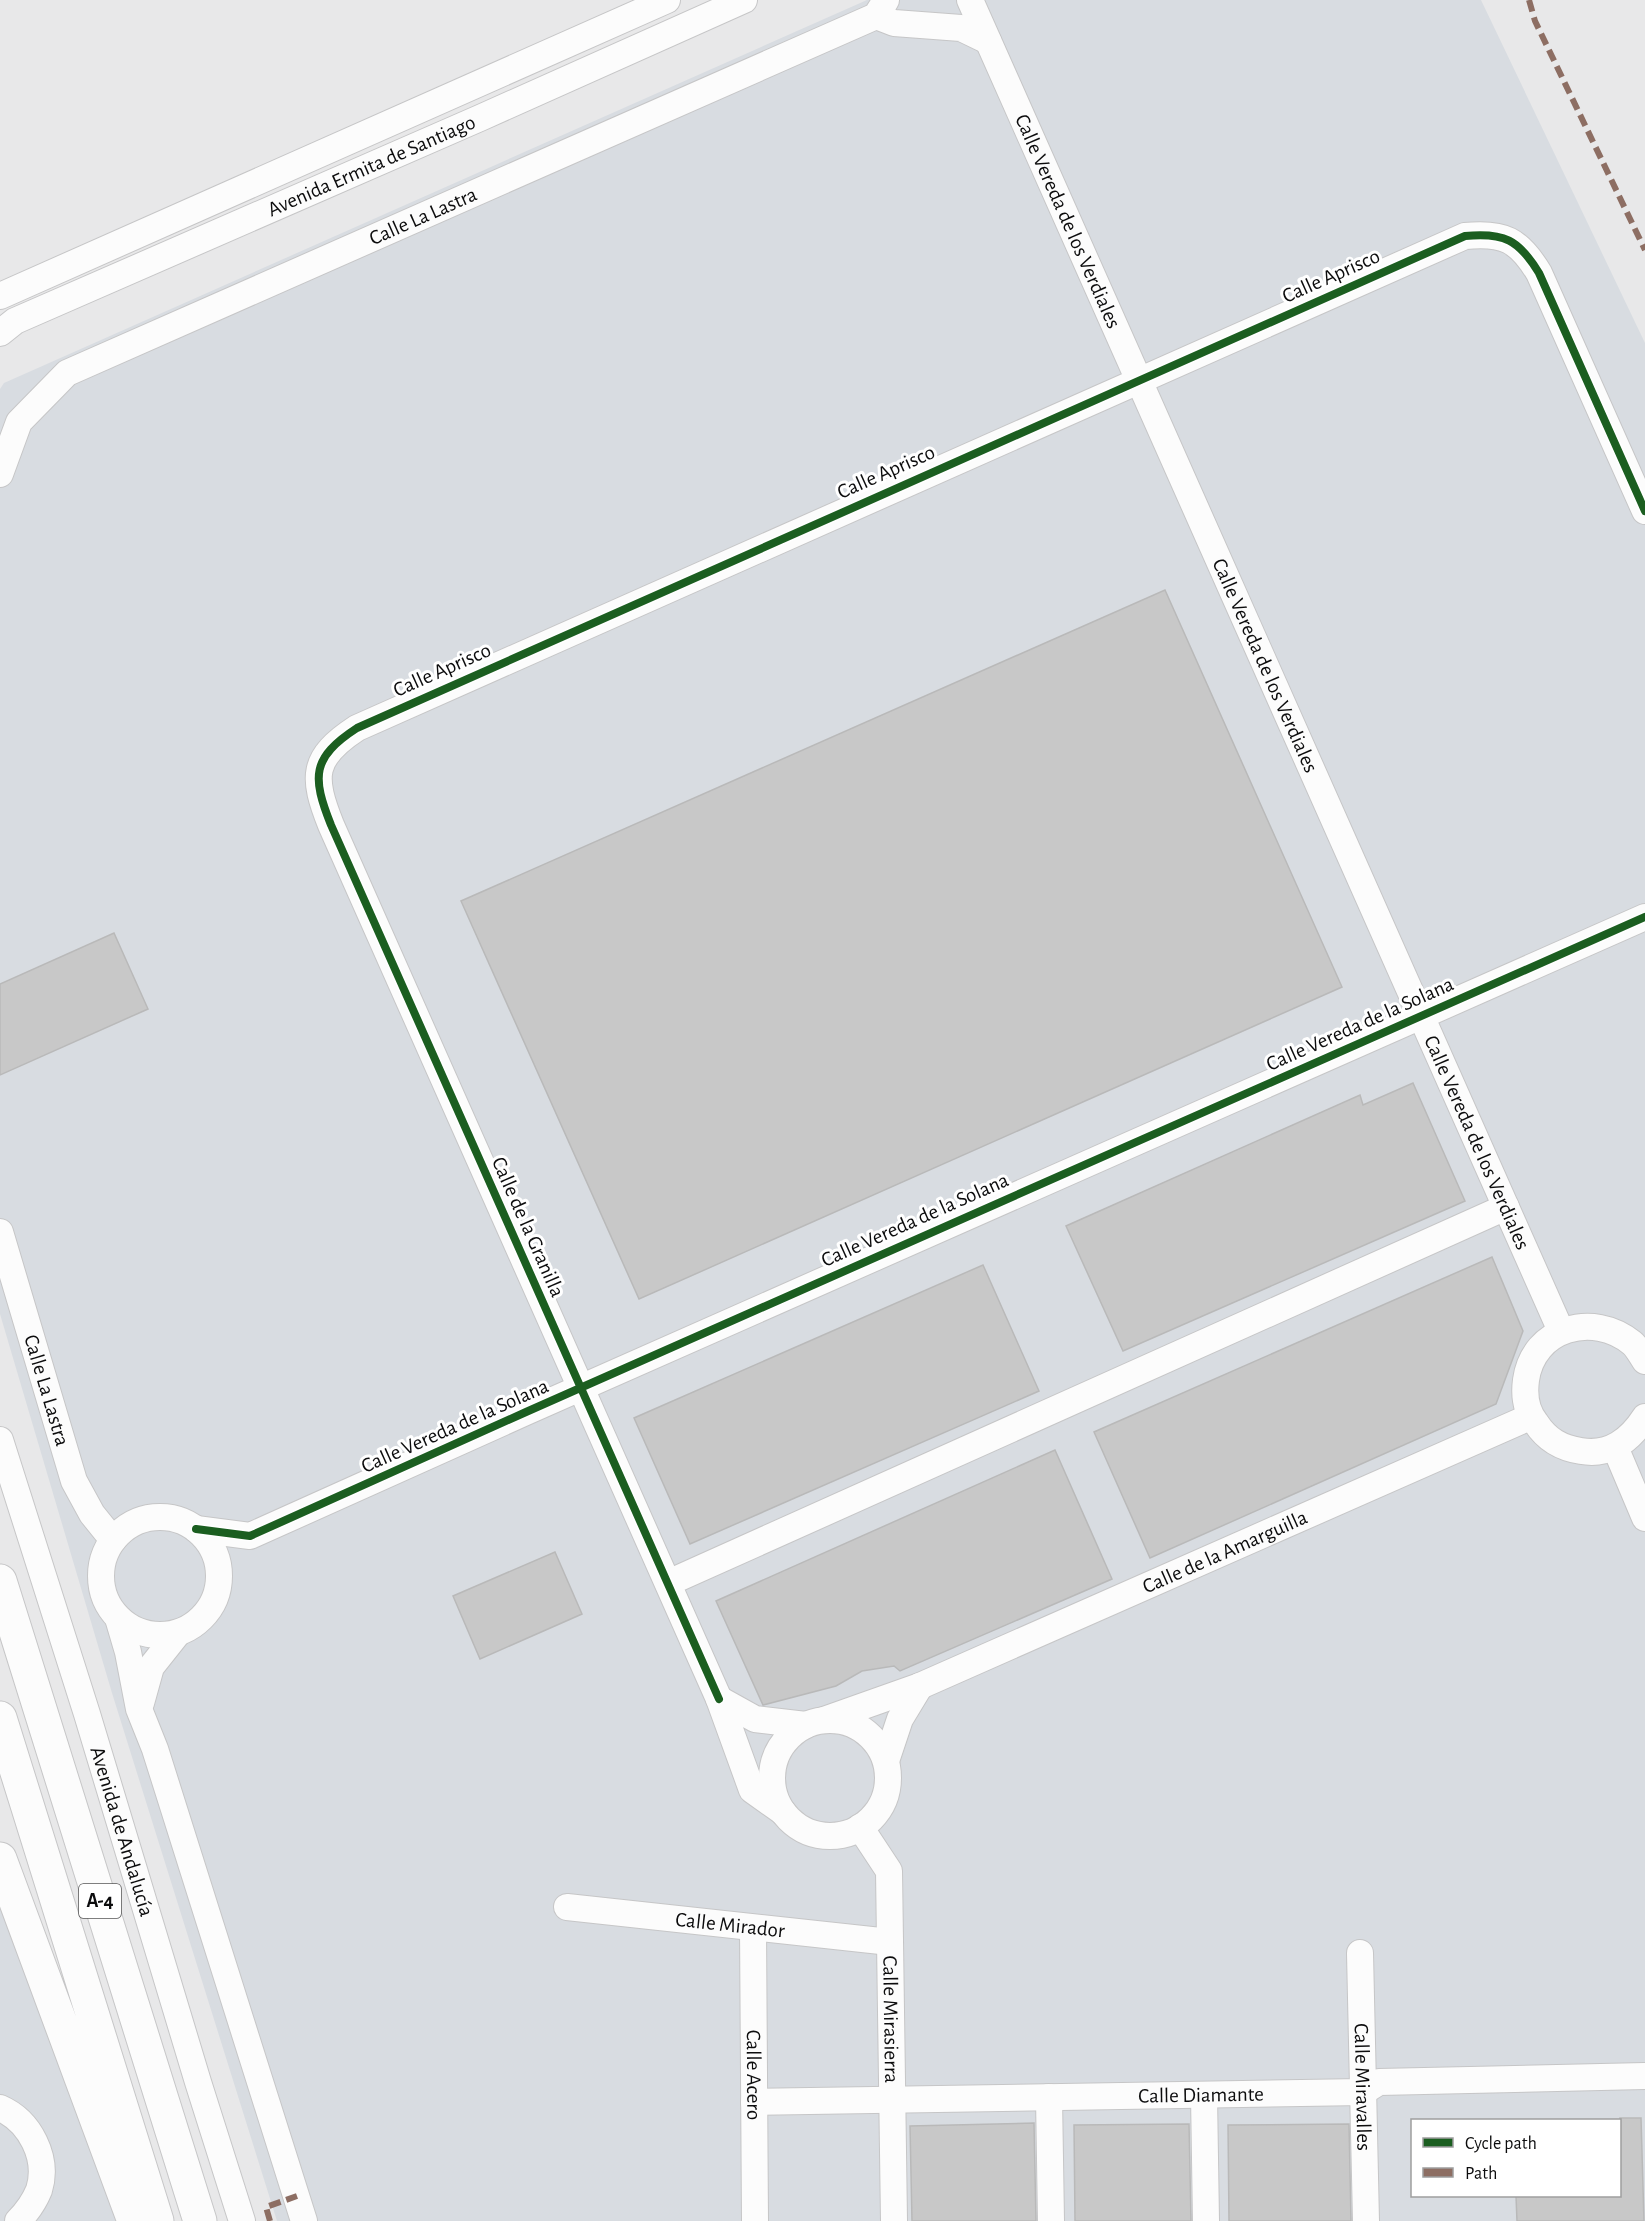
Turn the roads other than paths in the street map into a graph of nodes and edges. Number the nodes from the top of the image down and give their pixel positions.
1 (667, 0) edge
2 (744, 0) edge
3 (970, 0) edge
4 (881, 8) edge
5 (988, 41) junction
6 (0, 296) edge
7 (0, 333) edge
8 (1138, 380) junction
9 (0, 474) edge
10 (1645, 511) edge
11 (319, 765) joint
12 (1645, 917) edge
13 (1421, 1016) junction
14 (1506, 1207) junction
15 (0, 1232) edge
16 (1561, 1331) junction
17 (1645, 1361) edge
18 (582, 1388) junction
19 (1530, 1417) junction
20 (1645, 1417) edge
21 (0, 1440) edge
22 (1615, 1447) junction
23 (1645, 1518) edge
24 (196, 1529) junction
25 (250, 1536) junction
26 (113, 1540) junction
27 (220, 1580) junction
28 (0, 1581) edge
29 (668, 1583) junction
30 (118, 1618) junction
31 (178, 1633) junction
32 (920, 1686) junction
33 (719, 1699) junction
34 (139, 1709) junction
35 (0, 1718) edge
36 (815, 1722) junction
37 (886, 1761) junction
38 (783, 1812) junction
39 (860, 1827) junction
40 (0, 1859) edge
41 (567, 1907) dead end
42 (753, 1928) junction
43 (890, 1942) junction
44 (1360, 1953) dead end
45 (1645, 2076) edge
46 (1362, 2092) junction
47 (1204, 2095) junction
48 (1049, 2097) junction
49 (892, 2100) junction
50 (754, 2102) junction
51 (0, 2108) edge
52 (18, 2221) edge
53 (134, 2221) edge
54 (157, 2221) edge
55 (200, 2221) edge
56 (242, 2221) edge
57 (304, 2221) edge
58 (755, 2221) edge
59 (894, 2221) edge
60 (1051, 2221) edge
61 (1206, 2221) edge
62 (1366, 2221) edge

1 - 6 street, Avenida Ermita de Santiago
2 - 7 street, Avenida Ermita de Santiago
3 - 5 street, Calle Vereda de los Verdiales
4 - 5 street
4 - 9 street, Calle La Lastra
5 - 8 street, Calle Vereda de los Verdiales
8 - 10 street, Calle Aprisco
8 - 11 street, Calle Aprisco
8 - 13 street, Calle Vereda de los Verdiales
11 - 18 street, Calle de la Granilla
12 - 13 street, Calle Vereda de la Solana
13 - 14 street, Calle Vereda de los Verdiales
13 - 18 street, Calle Vereda de la Solana
14 - 16 street, Calle Vereda de los Verdiales
14 - 29 street
15 - 26 street, Calle La Lastra
16 - 17 street
16 - 19 street
18 - 25 street, Calle Vereda de la Solana
18 - 29 street, Calle de la Granilla
19 - 22 street
19 - 32 street, Calle de la Amarguilla
20 - 22 street
21 - 56 street, Avenida de Andalucía
22 - 23 street
24 - 25 street
24 - 26 street
24 - 27 street
25 - 27 street
26 - 30 street
27 - 31 street
28 - 55 highway, A-4
29 - 33 street, Calle de la Granilla
30 - 31 street
30 - 34 street
31 - 34 street
32 - 36 street, Calle de la Amarguilla
32 - 37 street
33 - 36 street
33 - 38 street, Calle de la Granilla
34 - 57 street
35 - 54 highway, A-4
36 - 37 street
36 - 38 street
37 - 39 street
38 - 39 street
39 - 43 street, Calle Mirasierra
40 - 53 highway
41 - 42 street, Calle Mirador
42 - 43 street, Calle Mirador
42 - 50 street, Calle Acero
43 - 49 street, Calle Mirasierra
44 - 46 street, Calle Miravalles
45 - 46 street, Calle Diamante
46 - 47 street, Calle Diamante
46 - 62 street, Calle Miravalles
47 - 48 street, Calle Diamante
47 - 61 street
48 - 49 street, Calle Diamante
48 - 60 street
49 - 50 street, Calle Diamante
49 - 59 street, Calle Mirasierra
50 - 58 street, Calle Acero
51 - 52 street

